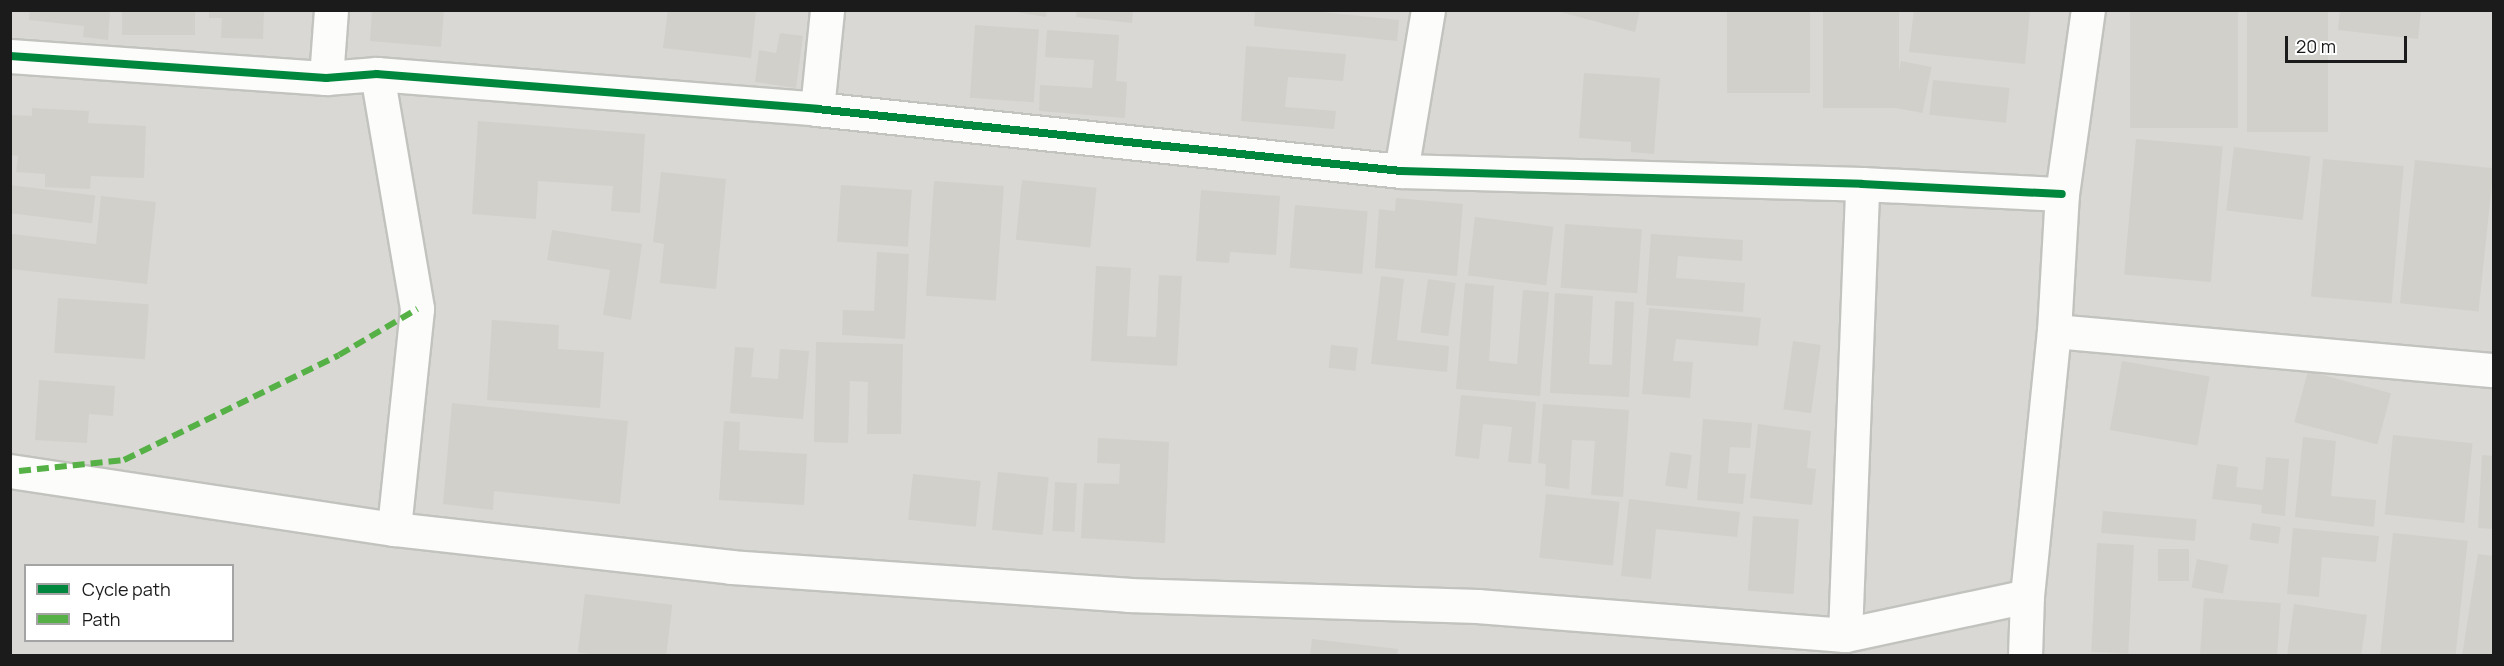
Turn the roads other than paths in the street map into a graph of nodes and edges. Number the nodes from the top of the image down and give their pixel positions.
1 (331, 10) edge
2 (827, 10) edge
3 (1428, 10) edge
4 (2088, 10) edge
5 (10, 56) edge
6 (377, 74) junction
7 (326, 78) junction
8 (817, 109) junction
9 (1401, 171) junction
10 (1862, 184) junction
11 (2062, 194) junction
12 (2054, 331) junction
13 (2493, 370) edge
14 (10, 471) edge
15 (394, 530) junction
16 (2027, 597) junction
17 (1845, 634) junction
18 (2025, 656) edge

1 - 7 street
2 - 8 street
3 - 9 street
4 - 11 street
5 - 7 street
6 - 7 street
6 - 8 street
6 - 15 street
8 - 9 street
9 - 10 street
10 - 11 street
10 - 17 street
11 - 12 street
12 - 13 street
12 - 16 street
14 - 15 street
15 - 17 street
16 - 17 street
16 - 18 street

